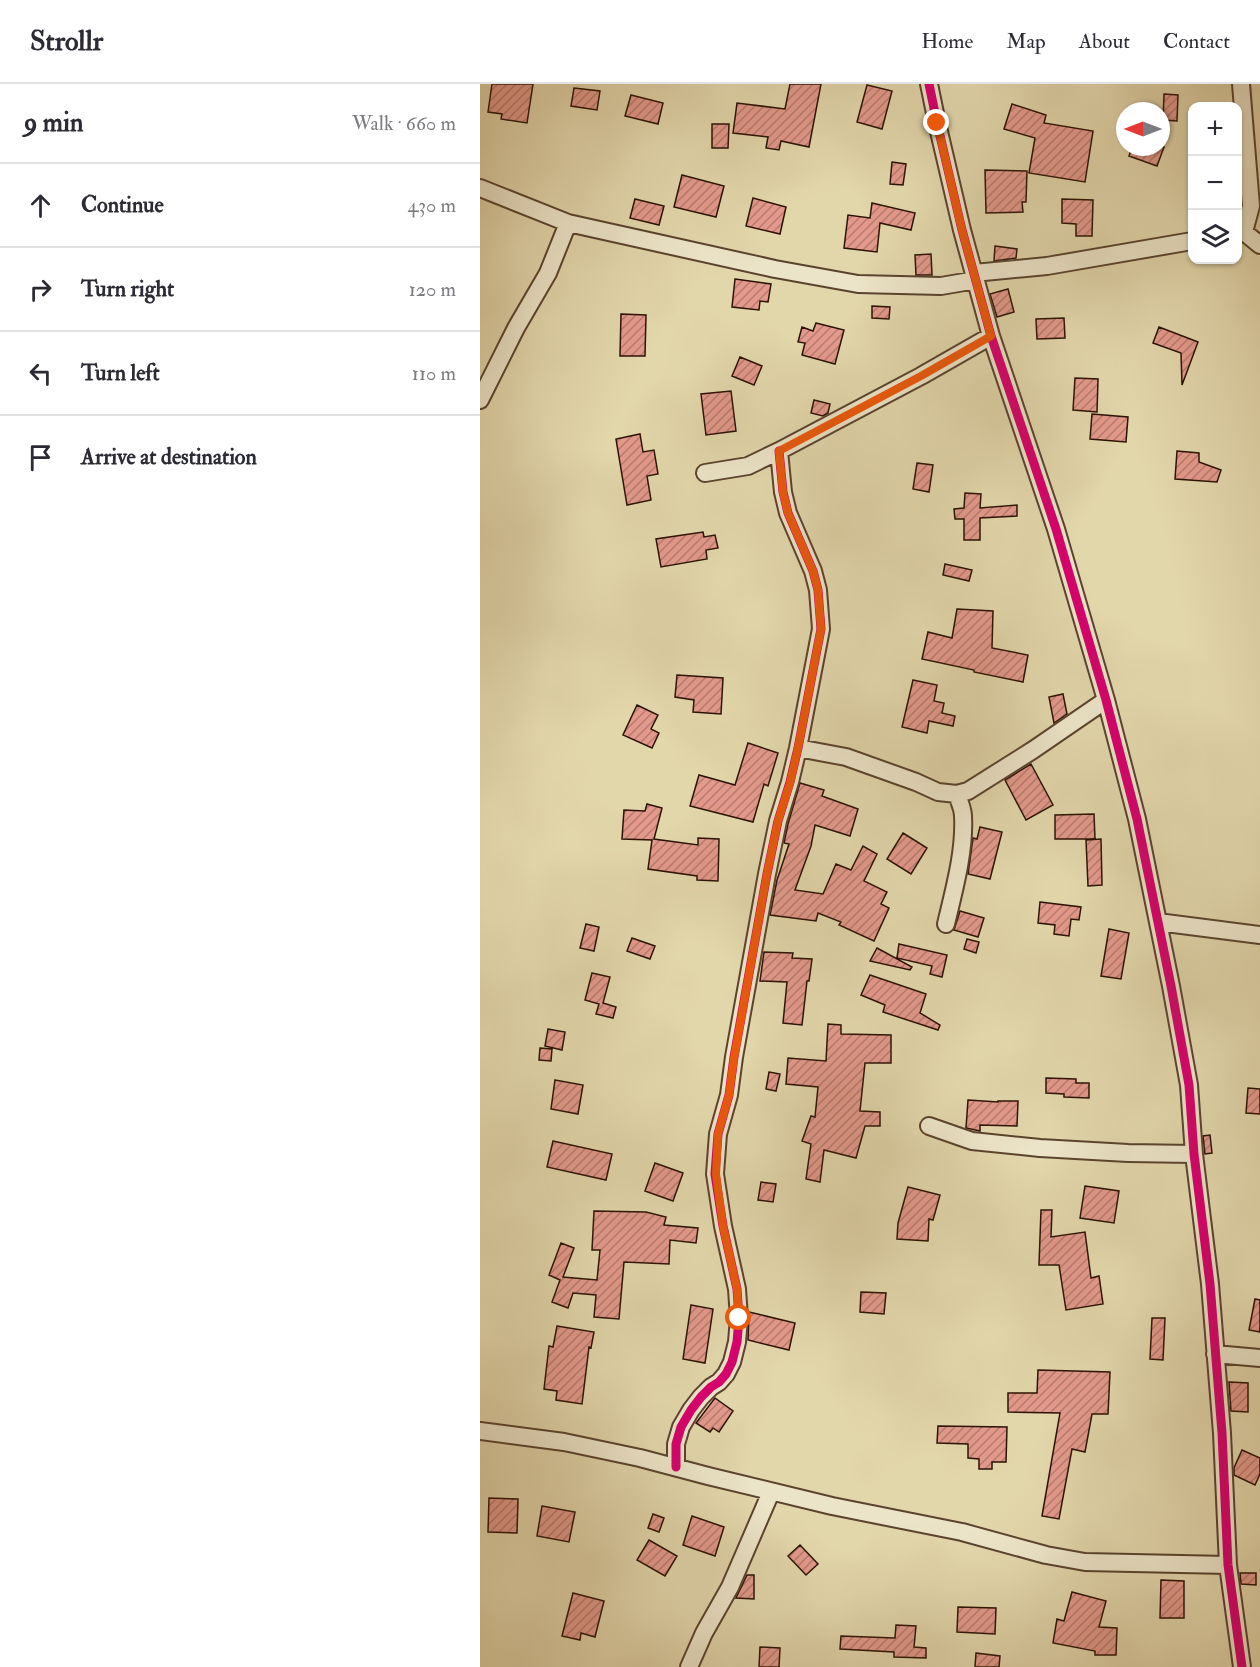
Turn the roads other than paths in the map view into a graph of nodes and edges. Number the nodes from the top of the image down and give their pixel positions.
1 (929, 84) edge
2 (1241, 84) edge
3 (480, 188) edge
4 (568, 223) junction
5 (1247, 230) edge
6 (1188, 242) edge
7 (1260, 245) edge
8 (975, 277) junction
9 (991, 336) junction
10 (480, 400) edge
11 (779, 451) junction
12 (705, 474) dead end
13 (1106, 700) junction
14 (798, 748) junction
15 (957, 794) junction
16 (1158, 922) junction
17 (946, 924) dead end
18 (1260, 935) edge
19 (929, 1126) dead end
20 (1194, 1154) junction
21 (1215, 1354) junction
22 (1260, 1358) edge
23 (480, 1431) edge
24 (675, 1467) junction
25 (771, 1491) junction
26 (1228, 1565) junction
27 (689, 1667) edge
28 (1242, 1667) edge

1 - 8 street
2 - 5 street
3 - 4 street
4 - 8 street
4 - 10 street
5 - 7 street
6 - 8 street
8 - 9 street
9 - 11 street
9 - 13 street
11 - 12 street
11 - 14 street
13 - 15 street
13 - 16 street
14 - 15 street
14 - 24 street
15 - 17 street
16 - 18 street
16 - 20 street
19 - 20 street
20 - 21 street
21 - 22 street
21 - 26 street
23 - 24 street
24 - 25 street
25 - 26 street
25 - 27 street
26 - 28 street

